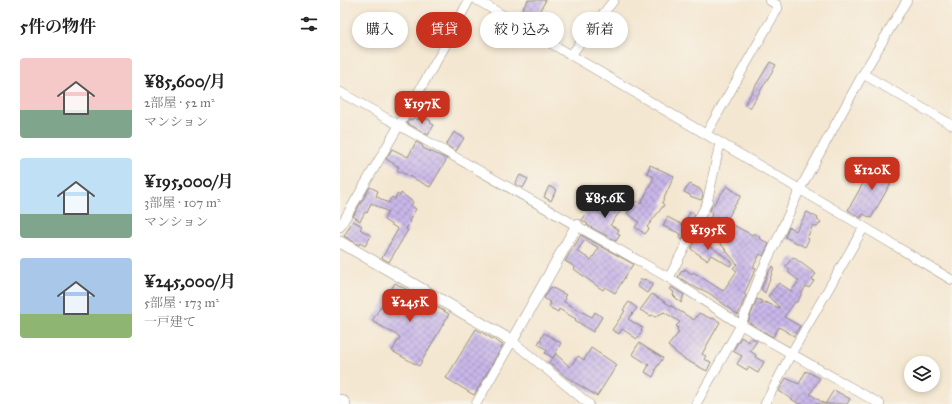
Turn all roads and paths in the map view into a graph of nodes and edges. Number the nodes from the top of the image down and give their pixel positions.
1 (469, 0) edge
2 (477, 0) edge
3 (614, 0) edge
4 (769, 0) edge
5 (907, 0) edge
6 (571, 55) junction
7 (863, 74) junction
8 (340, 92) edge
9 (399, 125) junction
10 (952, 125) edge
11 (706, 134) junction
12 (720, 143) junction
13 (800, 190) junction
14 (577, 225) junction
15 (340, 227) edge
16 (864, 227) junction
17 (340, 242) edge
18 (669, 278) junction
19 (952, 280) edge
20 (741, 325) junction
21 (512, 341) junction
22 (791, 354) junction
23 (340, 399) edge
24 (346, 404) edge
25 (476, 404) edge
26 (589, 404) edge
27 (696, 404) edge
28 (765, 404) edge
29 (878, 404) edge

1 - 9 street
2 - 6 street
3 - 6 street
4 - 11 street
5 - 7 street
6 - 11 street
7 - 10 street
7 - 13 street
8 - 9 street
9 - 14 street
9 - 15 street
11 - 12 street
12 - 13 street
12 - 18 street
13 - 16 street
13 - 20 street
14 - 18 street
14 - 21 street
16 - 19 street
16 - 22 street
17 - 21 street
18 - 20 street
20 - 22 street
20 - 27 street
21 - 25 street
21 - 26 street
22 - 28 street
22 - 29 street
23 - 24 street

